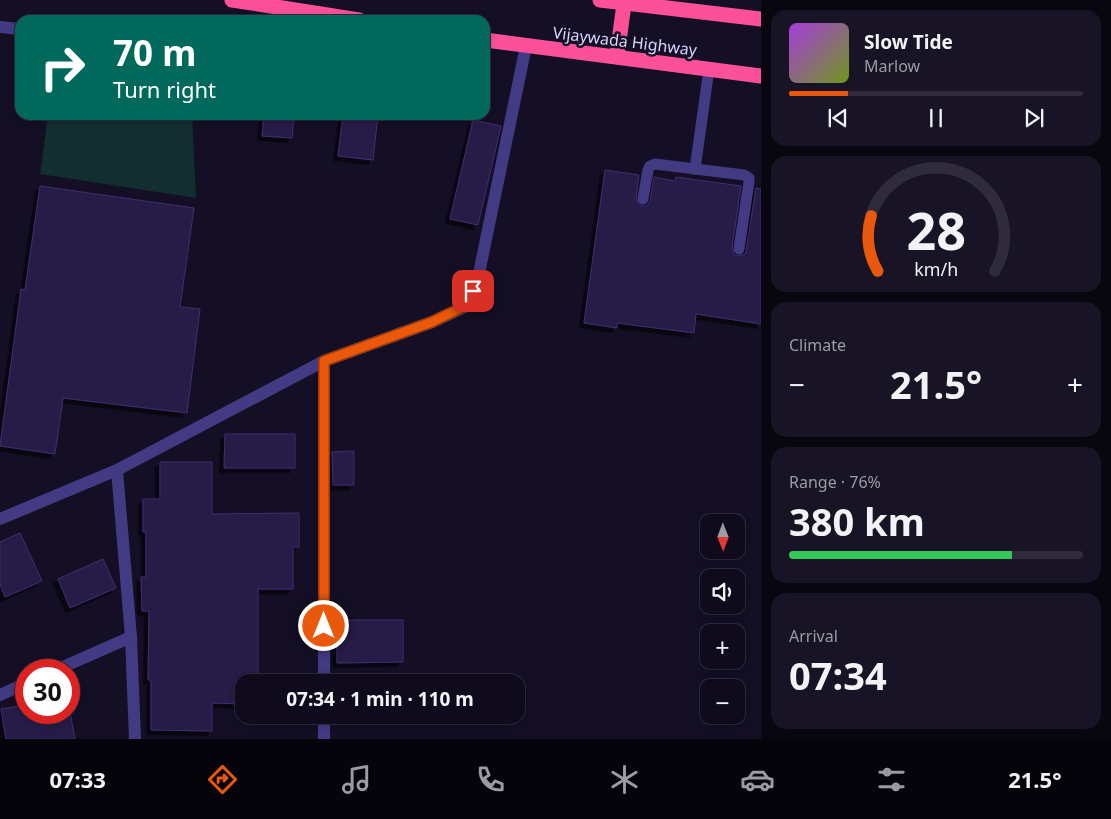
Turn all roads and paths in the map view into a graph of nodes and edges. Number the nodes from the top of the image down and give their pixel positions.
1 (232, 0) edge
2 (600, 0) edge
3 (624, 4) junction
4 (299, 15) edge
5 (761, 19) edge
6 (0, 28) edge
7 (15, 30) edge
8 (490, 41) edge
9 (526, 46) junction
10 (617, 56) junction
11 (709, 69) junction
12 (761, 76) edge
13 (695, 169) junction
14 (643, 199) dead end
15 (739, 249) dead end
16 (324, 361) junction
17 (117, 470) junction
18 (0, 519) edge
19 (131, 637) junction
20 (80, 659) edge
21 (324, 674) edge
22 (15, 688) edge
23 (0, 695) edge
24 (324, 724) edge
25 (135, 739) edge
26 (324, 739) edge

1 - 4 highway
2 - 3 highway
3 - 5 highway
3 - 10 highway
6 - 7 street
8 - 9 highway, Vijaywada Highway
9 - 10 highway, Vijaywada Highway
9 - 16 street
10 - 11 highway, Vijaywada Highway
11 - 12 highway, Vijaywada Highway
11 - 13 lane
13 - 14 lane
13 - 15 lane
16 - 17 street
16 - 21 street
17 - 18 street
17 - 19 street
19 - 20 street
19 - 25 street
22 - 23 street
24 - 26 street

